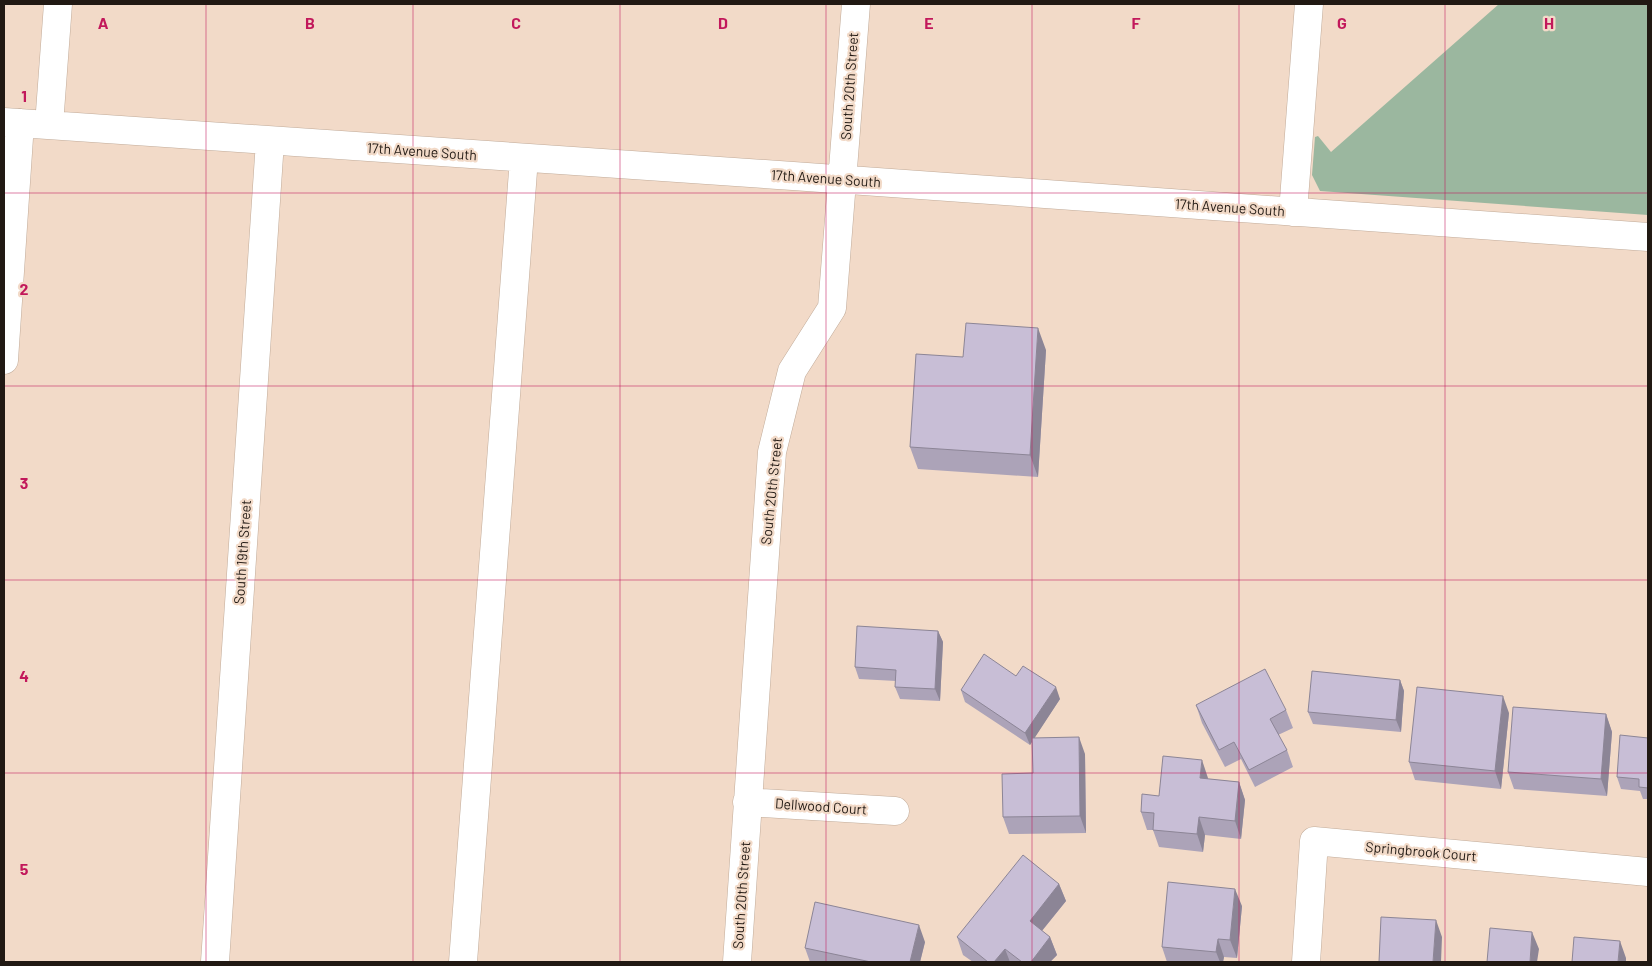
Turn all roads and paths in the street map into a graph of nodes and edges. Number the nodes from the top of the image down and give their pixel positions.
1 (58, 4) edge
2 (856, 4) edge
3 (1308, 4) edge
4 (12, 123) edge
5 (49, 125) junction
6 (270, 141) junction
7 (524, 158) junction
8 (842, 179) junction
9 (1293, 212) junction
10 (1648, 237) edge
11 (4, 360) edge
12 (747, 802) junction
13 (895, 811) dead end
14 (1648, 872) edge
15 (214, 962) edge
16 (463, 962) edge
17 (737, 962) edge
18 (1306, 962) edge

1 - 5 street
2 - 8 street, South 20th Street
3 - 9 street
4 - 5 street, 17th Avenue South
4 - 11 street
5 - 6 street, 17th Avenue South
6 - 7 street, 17th Avenue South
6 - 15 street, South 19th Street
7 - 8 street, 17th Avenue South
7 - 16 street
8 - 9 street, 17th Avenue South
8 - 12 street, South 20th Street
9 - 10 street, 17th Avenue South
12 - 13 street, Dellwood Court
12 - 17 street, South 20th Street
14 - 18 street, Springbrook Court

